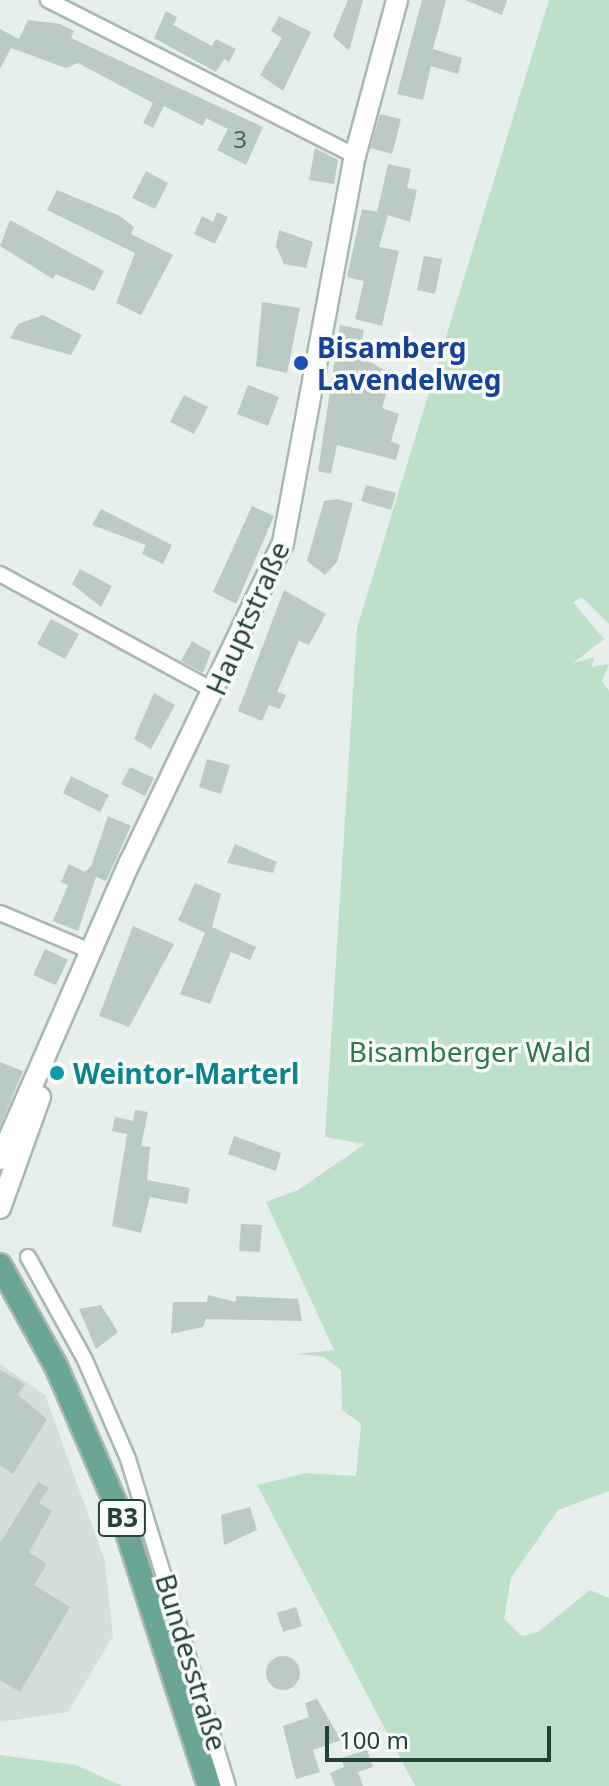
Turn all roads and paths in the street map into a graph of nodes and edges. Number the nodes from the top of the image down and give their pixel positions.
1 (48, 0) edge
2 (397, 0) edge
3 (355, 156) junction
4 (0, 574) edge
5 (215, 691) junction
6 (0, 913) edge
7 (93, 952) junction
8 (44, 1069) junction
9 (1, 1153) edge
10 (0, 1208) edge
11 (28, 1257) dead end
12 (0, 1265) edge
13 (85, 1360) junction
14 (56, 1366) junction
15 (209, 1786) edge
16 (228, 1786) edge

1 - 3 street
2 - 3 main road, Hauptstraße
3 - 5 main road, Hauptstraße
4 - 5 street
5 - 7 main road, Hauptstraße
6 - 7 street
7 - 8 main road, Hauptstraße
8 - 9 main road, Hauptstraße
8 - 10 main road, Hauptstraße
11 - 13 street, Bundesstraße
12 - 14 main road, B3
13 - 14 street
13 - 16 street, Bundesstraße
14 - 15 main road, B3

